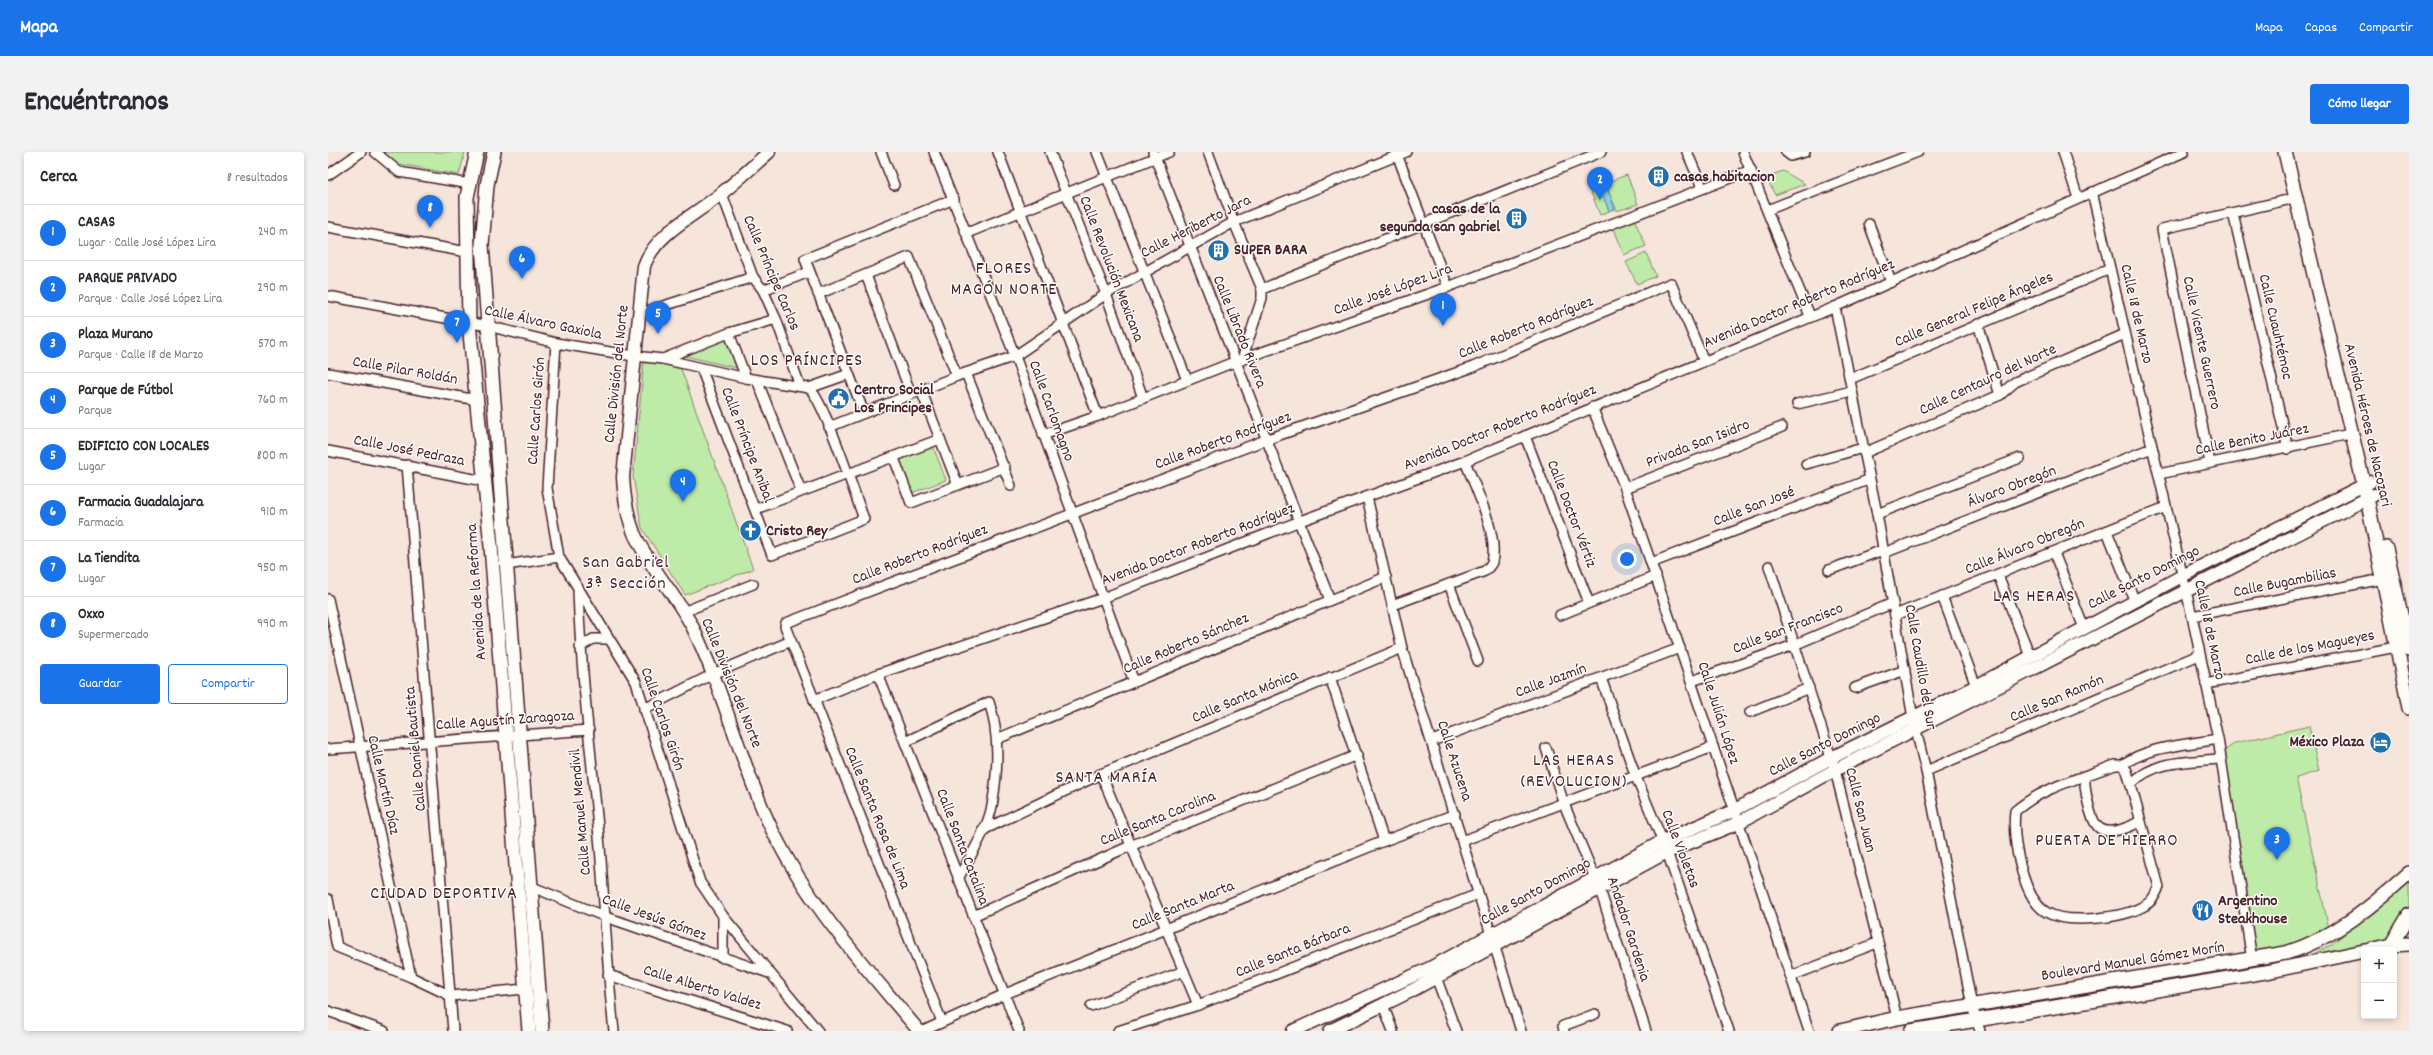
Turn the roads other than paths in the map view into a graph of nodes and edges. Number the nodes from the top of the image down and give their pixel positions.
1 (361, 152) edge
2 (375, 152) edge
3 (477, 152) edge
4 (494, 152) edge
5 (769, 152) edge
6 (881, 152) edge
7 (934, 152) edge
8 (998, 152) edge
9 (1050, 152) edge
10 (1098, 152) edge
11 (1169, 152) edge
12 (1208, 152) edge
13 (1602, 152) edge
14 (1687, 152) edge
15 (1743, 152) edge
16 (1805, 152) edge
17 (1918, 152) edge
18 (2063, 152) edge
19 (2184, 152) edge
20 (2285, 152) edge
21 (2293, 152) edge
22 (1399, 153) edge
23 (1788, 154) edge
24 (1154, 155) edge
25 (1751, 170) junction
26 (328, 175) edge
27 (1107, 176) junction
28 (470, 184) junction
29 (894, 185) dead end
30 (1702, 188) junction
31 (2092, 192) junction
32 (1067, 193) junction
33 (722, 194) junction
34 (2078, 198) junction
35 (2296, 198) junction
36 (954, 199) junction
37 (1767, 210) junction
38 (1021, 211) junction
39 (2233, 213) junction
40 (1234, 222) junction
41 (1425, 224) junction
42 (1869, 224) dead end
43 (328, 227) edge
44 (967, 233) junction
45 (1189, 246) junction
46 (467, 252) junction
47 (2110, 269) junction
48 (1144, 271) junction
49 (809, 272) junction
50 (866, 275) junction
51 (753, 277) junction
52 (1891, 282) junction
53 (1448, 287) junction
54 (1262, 289) junction
55 (763, 290) junction
56 (818, 294) junction
57 (1106, 294) junction
58 (328, 296) edge
59 (1835, 307) junction
60 (638, 314) junction
61 (1810, 316) junction
62 (776, 319) junction
63 (469, 324) junction
64 (1978, 324) junction
65 (1064, 325) junction
66 (488, 326) junction
67 (729, 333) junction
68 (2125, 334) junction
69 (556, 343) junction
70 (634, 356) junction
71 (1015, 356) junction
72 (663, 359) junction
73 (1238, 361) junction
74 (1704, 362) junction
75 (701, 368) junction
76 (328, 372) edge
77 (966, 373) junction
78 (849, 374) junction
79 (957, 376) junction
80 (746, 378) junction
81 (1850, 379) junction
82 (758, 380) junction
83 (1187, 380) junction
84 (804, 387) junction
85 (921, 390) junction
86 (1852, 391) junction
87 (911, 394) junction
88 (2000, 394) junction
89 (1143, 398) junction
90 (477, 400) junction
91 (1797, 404) dead end
92 (1592, 406) junction
93 (864, 413) junction
94 (1098, 416) junction
95 (829, 427) junction
96 (1782, 427) dead end
97 (2350, 434) junction
98 (1043, 435) junction
99 (1525, 436) junction
100 (940, 439) junction
101 (1268, 439) junction
102 (2152, 448) junction
103 (2288, 449) junction
104 (1864, 450) junction
105 (328, 451) edge
106 (894, 458) junction
107 (2020, 458) dead end
108 (1465, 461) junction
109 (1806, 464) dead end
110 (2210, 464) junction
111 (407, 465) junction
112 (1005, 467) junction
113 (2159, 474) junction
114 (848, 475) junction
115 (1868, 480) junction
116 (484, 481) junction
117 (2367, 483) junction
118 (958, 485) junction
119 (1011, 486) dead end
120 (1625, 488) junction
121 (801, 491) junction
122 (1367, 497) junction
123 (2371, 497) junction
124 (2166, 507) junction
125 (756, 509) junction
126 (1073, 512) junction
127 (1876, 514) junction
128 (1300, 521) junction
129 (2283, 525) junction
130 (2107, 531) junction
131 (2290, 538) junction
132 (1883, 552) junction
133 (2054, 553) junction
134 (772, 555) joint
135 (559, 557) junction
136 (1651, 563) junction
137 (506, 565) junction
138 (1769, 566) dead end
139 (1830, 570) dead end
140 (1998, 575) junction
141 (1656, 576) junction
142 (2182, 576) junction
143 (1386, 577) junction
144 (2383, 579) junction
145 (753, 584) dead end
146 (1449, 584) junction
147 (578, 589) junction
148 (2185, 592) junction
149 (1942, 596) junction
150 (1103, 598) junction
151 (328, 599) edge
152 (1330, 600) junction
153 (2135, 602) junction
154 (1589, 603) junction
155 (1893, 603) junction
156 (1392, 605) junction
157 (683, 612) junction
158 (1560, 615) dead end
159 (1895, 615) junction
160 (2192, 616) junction
161 (785, 624) joint
162 (2084, 628) junction
163 (609, 639) junction
164 (791, 641) junction
165 (1794, 646) junction
166 (580, 647) junction
167 (1402, 648) junction
168 (1680, 648) junction
169 (2403, 648) edge
170 (2199, 655) junction
171 (2030, 656) junction
172 (1478, 661) dead end
173 (1905, 670) junction
174 (713, 674) junction
175 (878, 674) junction
176 (1330, 677) junction
177 (1602, 678) junction
178 (1692, 680) junction
179 (1134, 682) junction
180 (2206, 684) junction
181 (1976, 686) junction
182 (1809, 688) junction
183 (1855, 688) dead end
184 (814, 700) junction
185 (2409, 708) edge
186 (644, 709) junction
187 (1750, 712) dead end
188 (1914, 724) junction
189 (589, 730) junction
190 (519, 735) junction
191 (504, 736) junction
192 (997, 739) junction
193 (2218, 739) junction
194 (431, 741) junction
195 (1432, 741) junction
196 (905, 742) junction
197 (359, 746) junction
198 (1713, 747) junction
199 (1546, 748) dead end
200 (328, 749) edge
201 (1356, 755) junction
202 (1830, 758) junction
203 (2219, 759) junction
204 (2122, 765) junction
205 (1835, 770) junction
206 (1926, 771) junction
207 (1101, 774) junction
208 (1636, 776) junction
209 (2084, 776) junction
210 (2131, 784) junction
211 (1564, 804) junction
212 (1733, 811) junction
213 (1455, 814) junction
214 (2140, 821) junction
215 (1738, 823) junction
216 (983, 830) junction
217 (1384, 841) junction
218 (1462, 841) junction
219 (1130, 846) junction
220 (1665, 847) junction
221 (2409, 873) edge
222 (1596, 878) junction
223 (958, 879) junction
224 (530, 886) junction
225 (1600, 890) junction
226 (1478, 894) junction
227 (328, 899) edge
228 (2409, 915) edge
229 (723, 916) junction
230 (973, 916) junction
231 (606, 917) junction
232 (1167, 929) junction
233 (1490, 935) junction
234 (1877, 943) junction
235 (2409, 944) edge
236 (2391, 945) junction
237 (1494, 947) junction
238 (2382, 947) edge
239 (2361, 952) edge
240 (723, 958) junction
241 (2252, 960) junction
242 (1184, 971) junction
243 (770, 973) junction
244 (608, 975) junction
245 (1791, 976) junction
246 (411, 977) junction
247 (1436, 977) junction
248 (525, 989) junction
249 (1005, 994) junction
250 (451, 996) junction
251 (1198, 1005) junction
252 (1383, 1005) junction
253 (1091, 1006) dead end
254 (1972, 1006) junction
255 (328, 1011) edge
256 (1595, 1014) dead end
257 (1896, 1018) junction
258 (761, 1022) junction
259 (942, 1022) junction
260 (1978, 1025) edge
261 (384, 1031) edge
262 (453, 1031) edge
263 (528, 1031) edge
264 (542, 1031) edge
265 (614, 1031) edge
266 (758, 1031) edge
267 (787, 1031) edge
268 (818, 1031) edge
269 (919, 1031) edge
270 (923, 1031) edge
271 (1019, 1031) edge
272 (1118, 1031) edge
273 (1293, 1031) edge
274 (1330, 1031) edge
275 (1393, 1031) edge
276 (1456, 1031) edge
277 (1521, 1031) edge
278 (1564, 1031) edge
279 (1646, 1031) edge
280 (1729, 1031) edge
281 (1809, 1031) edge
282 (1840, 1031) edge
283 (1911, 1031) edge

1 - 26 street
2 - 28 street
3 - 28 main road, Avenida de la Reforma
4 - 66 main road, Avenida de la Reforma
5 - 33 street, Calle División del Norte
6 - 29 street
7 - 36 street, Calle Carlomagno
8 - 38 street
9 - 32 street, Calle Revolución Mexicana
10 - 27 street
11 - 24 street
12 - 40 street
13 - 41 street
14 - 30 street
15 - 25 street
16 - 23 street
17 - 37 street
18 - 34 street
19 - 31 street, Avenida Doctor Roberto Rodríguez
20 - 35 main road, Avenida Héroes de Nacozari
21 - 117 main road, Avenida Héroes de Nacozari
22 - 40 street, Calle Heriberto Jara
22 - 41 street
24 - 27 street
24 - 45 street, Calle Librado Rivera
25 - 30 street, Calle José López Lira
25 - 37 street
27 - 32 street
27 - 48 street
28 - 46 main road, Avenida de la Reforma
30 - 53 street, Calle José López Lira
31 - 34 street, Avenida Doctor Roberto Rodríguez
31 - 47 street, Calle 18 de Marzo
32 - 38 street
32 - 57 street, Calle Revolución Mexicana
33 - 51 street, Calle Príncipe Carlos
33 - 60 street, Calle División del Norte
34 - 52 street, Avenida Doctor Roberto Rodríguez
35 - 39 street
35 - 97 main road, Avenida Héroes de Nacozari
36 - 44 street, Calle Carlomagno
36 - 49 street
37 - 61 street
38 - 44 street
38 - 65 street
39 - 103 street, Calle Cuauhtémoc
39 - 110 street, Calle Vicente Guerrero
40 - 45 street, Calle Heriberto Jara
40 - 54 street
41 - 53 street
41 - 54 street
42 - 52 street
43 - 46 street
44 - 71 street, Calle Carlomagno
45 - 48 street, Calle Heriberto Jara
45 - 73 street, Calle Librado Rivera
46 - 63 main road, Avenida de la Reforma
47 - 64 street, Calle General Felipe Ángeles
47 - 68 street, Calle 18 de Marzo
48 - 57 street, Calle Heriberto Jara
48 - 83 street
49 - 55 street
49 - 56 street
50 - 56 street
50 - 79 street
50 - 87 street
51 - 55 street, Calle Príncipe Carlos
51 - 60 street
52 - 59 street, Avenida Doctor Roberto Rodríguez
53 - 73 street, Calle José López Lira
54 - 73 street
55 - 62 street, Calle Príncipe Carlos
56 - 78 street
57 - 65 street, Calle Heriberto Jara
57 - 89 street, Calle Revolución Mexicana
58 - 63 street, Calle Álvaro Gaxiola
59 - 61 street, Avenida Doctor Roberto Rodríguez
59 - 81 street, Calle Caudillo del Sur
60 - 70 street, Calle División del Norte
61 - 74 street, Avenida Doctor Roberto Rodríguez
62 - 67 street
62 - 84 street, Calle Príncipe Carlos
63 - 66 street, Calle Álvaro Gaxiola
63 - 90 main road, Avenida de la Reforma
64 - 81 street, Calle General Felipe Ángeles
64 - 88 street
65 - 71 street, Calle Heriberto Jara
65 - 94 street
66 - 69 street, Calle Álvaro Gaxiola
66 - 137 main road, Avenida de la Reforma
67 - 72 street
67 - 80 street
68 - 88 street, Calle Centauro del Norte
68 - 102 street, Calle 18 de Marzo
69 - 70 street, Calle Álvaro Gaxiola
69 - 135 street, Calle Carlos Girón
70 - 72 street, Calle Álvaro Gaxiola
70 - 157 street, Calle División del Norte
71 - 77 street, Calle Heriberto Jara
71 - 98 street, Calle Carlomagno
72 - 75 street, Calle Álvaro Gaxiola
73 - 83 street, Calle José López Lira
73 - 101 street, Calle Librado Rivera
74 - 92 street, Avenida Doctor Roberto Rodríguez
74 - 101 street, Calle Roberto Rodríguez
75 - 80 street, Calle Álvaro Gaxiola
75 - 125 street, Calle Príncipe Anibal
76 - 90 street, Calle Pilar Roldán
77 - 79 street, Calle Heriberto Jara
77 - 112 street
78 - 84 street
78 - 93 street
79 - 85 street, Calle Heriberto Jara
80 - 82 street, Calle Álvaro Gaxiola
81 - 86 street, Calle Caudillo del Sur
82 - 84 street, Calle Álvaro Gaxiola
82 - 121 street
83 - 89 street, Calle José López Lira
84 - 95 street, Calle Príncipe Carlos
85 - 87 street, Calle Heriberto Jara
85 - 100 street
86 - 91 street
86 - 104 street, Calle Caudillo del Sur
87 - 93 street, Calle Heriberto Jara
88 - 104 street, Calle Centauro del Norte
89 - 94 street, Calle José López Lira
90 - 116 main road, Avenida de la Reforma
92 - 99 street, Avenida Doctor Roberto Rodríguez
92 - 120 street, Calle Julián López
93 - 95 street, Calle Heriberto Jara
94 - 98 street, Calle José López Lira
95 - 114 street, Calle Príncipe Carlos
96 - 120 street, Privada San Isidro
97 - 103 street, Calle Benito Juárez
97 - 117 main road, Avenida Héroes de Nacozari
98 - 126 street, Calle Carlomagno
99 - 108 street, Avenida Doctor Roberto Rodríguez
99 - 154 street, Calle Doctor Vértiz
100 - 106 street
100 - 118 street
101 - 126 street, Calle Roberto Rodríguez
101 - 128 street, Calle Librado Rivera
102 - 113 street, Calle 18 de Marzo
102 - 132 street, Álvaro Obregón
103 - 110 street, Calle Benito Juárez
104 - 109 street, Calle Centauro del Norte
104 - 115 street, Calle Caudillo del Sur
105 - 111 street, Calle José Pedraza
106 - 114 street
106 - 118 street
107 - 127 street
108 - 122 street, Avenida Doctor Roberto Rodríguez
108 - 146 street
110 - 113 street, Calle Benito Juárez
111 - 116 street, Calle José Pedraza
111 - 194 street, Calle Daniel Bautista
112 - 118 street
112 - 119 street
113 - 124 street, Calle 18 de Marzo
114 - 121 street
114 - 134 street, Calle Príncipe Carlos
115 - 127 street, Calle Caudillo del Sur
115 - 136 street, Calle San José
116 - 191 main road, Avenida de la Reforma
117 - 123 main road, Avenida Héroes de Nacozari
117 - 129 street, Calle Santo Domingo
120 - 136 street, Calle Julián López
121 - 125 street
122 - 128 street, Avenida Doctor Roberto Rodríguez
122 - 143 street, Calle Azucena
123 - 131 street, Calle Santo Domingo
123 - 144 main road, Avenida Héroes de Nacozari
123 - 169 main road, Avenida Héroes de Nacozari
124 - 130 street, Calle Álvaro Obregón
124 - 142 street, Calle 18 de Marzo
125 - 134 street, Calle Príncipe Anibal
126 - 150 street, Calle Carlomagno
126 - 161 street, Calle Roberto Rodríguez
127 - 132 street, Calle Caudillo del Sur
128 - 150 street, Avenida Doctor Roberto Rodríguez
128 - 152 street, Calle Librado Rivera
129 - 131 street
129 - 142 street, Calle Santo Domingo
130 - 133 street, Calle Álvaro Obregón
130 - 153 street
131 - 148 street, Calle Santo Domingo
132 - 139 street, Álvaro Obregón
132 - 155 street, Calle Caudillo del Sur
133 - 140 street, Calle Álvaro Obregón
133 - 162 street
135 - 137 street
135 - 147 street, Calle Carlos Girón
136 - 141 street, Calle Julián López
137 - 190 main road, Avenida de la Reforma
138 - 165 street, Calle San Juan
140 - 149 street, Calle Álvaro Obregón
140 - 171 street
141 - 154 street
141 - 168 street, Calle Julián López
142 - 148 street, Calle 18 de Marzo
142 - 153 street, Calle Santo Domingo
143 - 152 street, Calle Roberto Sánchez
143 - 156 street, Calle Azucena
144 - 160 street, Calle Bugambilias
144 - 169 main road, Avenida Héroes de Nacozari
145 - 157 street
146 - 156 street
146 - 172 street
147 - 163 street, Calle Carlos Girón
147 - 166 street, Calle Manuel Mendivil
148 - 160 street, Calle 18 de Marzo
148 - 188 street, Calle Santo Domingo
149 - 159 street, Calle Álvaro Obregón
149 - 181 street
150 - 175 street, Avenida Doctor Roberto Rodríguez
150 - 179 street, Calle Carlomagno
151 - 197 street, Calle Martín Díaz
152 - 179 street, Calle Roberto Sánchez
153 - 162 street, Calle Santo Domingo
154 - 158 street
155 - 159 street, Calle Caudillo del Sur
155 - 165 street, Calle San Francisco
156 - 167 street, Calle Azucena
157 - 174 street, Calle División del Norte
159 - 173 street, Calle Caudillo del Sur
160 - 170 street, Calle 18 de Marzo
161 - 164 street, Calle Santa Rosa de Lima
162 - 171 street, Calle Santo Domingo
163 - 166 street
163 - 186 street, Calle Carlos Girón
164 - 174 street
164 - 184 street, Calle Santa Rosa de Lima
165 - 178 street, Calle San Francisco
165 - 182 street, Calle San Juan
166 - 189 street, Calle Manuel Mendivil
167 - 176 street, Calle Santa Mónica
167 - 195 street, Calle Azucena
168 - 177 street, Calle Jazmín
168 - 178 street, Calle Julián López
169 - 180 street, Calle de los Magueyes
169 - 185 main road, Avenida Héroes de Nacozari
170 - 180 street, Calle 18 de Marzo
170 - 206 street, Calle San Ramón
171 - 181 street, Calle Santo Domingo
173 - 183 street
173 - 188 street, Calle Caudillo del Sur
174 - 186 street
174 - 269 street, Calle División del Norte
175 - 184 street, Avenida Doctor Roberto Rodríguez
175 - 196 street, Calle Santa Catalina
176 - 201 street
176 - 207 street, Calle Santa Mónica
177 - 195 street, Calle Jazmín
177 - 208 street, Calle Violetas
178 - 198 street, Calle Julián López
179 - 192 street, Calle Roberto Sánchez
180 - 193 street, Calle 18 de Marzo
181 - 188 street, Calle Santo Domingo
182 - 187 street
182 - 202 street, Calle San Juan
184 - 259 street, Calle Santa Rosa de Lima
186 - 229 street, Calle Carlos Girón
188 - 202 street, Calle Santo Domingo
188 - 205 street, Calle Santo Domingo
188 - 206 street, Calle Caudillo del Sur
189 - 190 street, Calle Agustín Zaragoza
189 - 231 street, Calle Manuel Mendivil
190 - 191 street, Calle Agustín Zaragoza
190 - 224 main road, Avenida de la Reforma
191 - 194 street, Calle Agustín Zaragoza
191 - 248 main road, Avenida de la Reforma
192 - 196 street
192 - 216 street
193 - 203 street, Calle 18 de Marzo
193 - 204 street
194 - 197 street, Calle Agustín Zaragoza
194 - 250 street, Calle Daniel Bautista
195 - 213 street, Calle Azucena
196 - 223 street, Calle Santa Catalina
197 - 200 street, Calle Agustín Zaragoza
197 - 246 street, Calle Martín Díaz
198 - 208 street
198 - 212 street, Calle Julián López
199 - 211 street, Andador Gardenia
201 - 217 street
201 - 219 street, Calle Santa Carolina
202 - 205 street, Calle San Juan
202 - 212 street, Calle Santo Domingo
203 - 210 street
203 - 241 street, Calle 18 de Marzo
204 - 209 street
204 - 210 street
205 - 215 street, Calle Santo Domingo
205 - 234 street, Calle San Juan
206 - 254 street, Calle Caudillo del Sur
207 - 216 street, Calle Santa Mónica
207 - 219 street
208 - 211 street
208 - 220 street, Calle Violetas
209 - 214 street
209 - 214 street
210 - 214 street
211 - 218 street
211 - 222 street, Andador Gardenia
212 - 215 street, Calle Julián López
212 - 220 street, Calle Santo Domingo
213 - 217 street, Calle Santa Marta
213 - 218 street, Calle Azucena
215 - 220 street, Calle Santo Domingo
215 - 245 street, Calle Julián López
216 - 223 street
217 - 232 street, Calle Santa Marta
218 - 226 street, Calle Azucena
219 - 230 street, Calle Santa Carolina
219 - 232 street
220 - 222 street, Calle Santo Domingo
220 - 225 street, Calle Santo Domingo
220 - 280 street, Calle Violetas
221 - 241 main road, Boulevard Manuel Gómez Morín
222 - 225 street, Andador Gardenia
222 - 233 street, Calle Santo Domingo
223 - 230 street, Calle Santa Catalina
224 - 231 street, Calle Jesús Gómez
224 - 264 main road, Avenida de la Reforma
225 - 237 street, Calle Santo Domingo
225 - 279 street, Andador Gardenia
226 - 233 street, Calle Azucena
226 - 251 street, Calle Santa Bárbara
227 - 246 street
228 - 236 main road
229 - 240 street
229 - 243 street, Calle Carlos Girón
230 - 249 street, Calle Santa Catalina
231 - 240 street, Calle Jesús Gómez
231 - 244 street, Calle Manuel Mendivil
232 - 242 street
232 - 249 street, Calle Santa Marta
233 - 237 street, Calle Azucena
233 - 273 street, Calle Santo Domingo
234 - 245 street
234 - 257 street, Calle San Juan
235 - 236 main road
236 - 238 main road
237 - 247 street, Calle Santo Domingo
237 - 277 street, Calle Azucena
239 - 260 main road, Boulevard Manuel Gómez Morín
240 - 243 street, Calle Jesús Gómez
241 - 254 main road, Boulevard Manuel Gómez Morín
242 - 251 street
242 - 253 street
243 - 268 street, Calle Carlos Girón
244 - 258 street, Calle Alberto Valdez
244 - 265 street, Calle Manuel Mendivil
245 - 281 street, Calle Julián López
246 - 250 street
247 - 252 street, Calle Santo Domingo
247 - 276 street
248 - 250 street
248 - 263 main road, Avenida de la Reforma
249 - 259 street, Calle Santa Marta
249 - 271 street, Calle Santa Catalina
250 - 262 street, Calle Daniel Bautista
251 - 272 street, Calle Santa Bárbara
252 - 274 street, Calle Santo Domingo
252 - 275 street
254 - 257 main road, Boulevard Manuel Gómez Morín
254 - 260 street, Calle Caudillo del Sur
255 - 261 street
256 - 278 street
257 - 282 main road, Boulevard Manuel Gómez Morín
258 - 266 street
258 - 267 street, Calle Alberto Valdez
259 - 270 street, Calle Santa Marta
260 - 283 main road, Boulevard Manuel Gómez Morín

